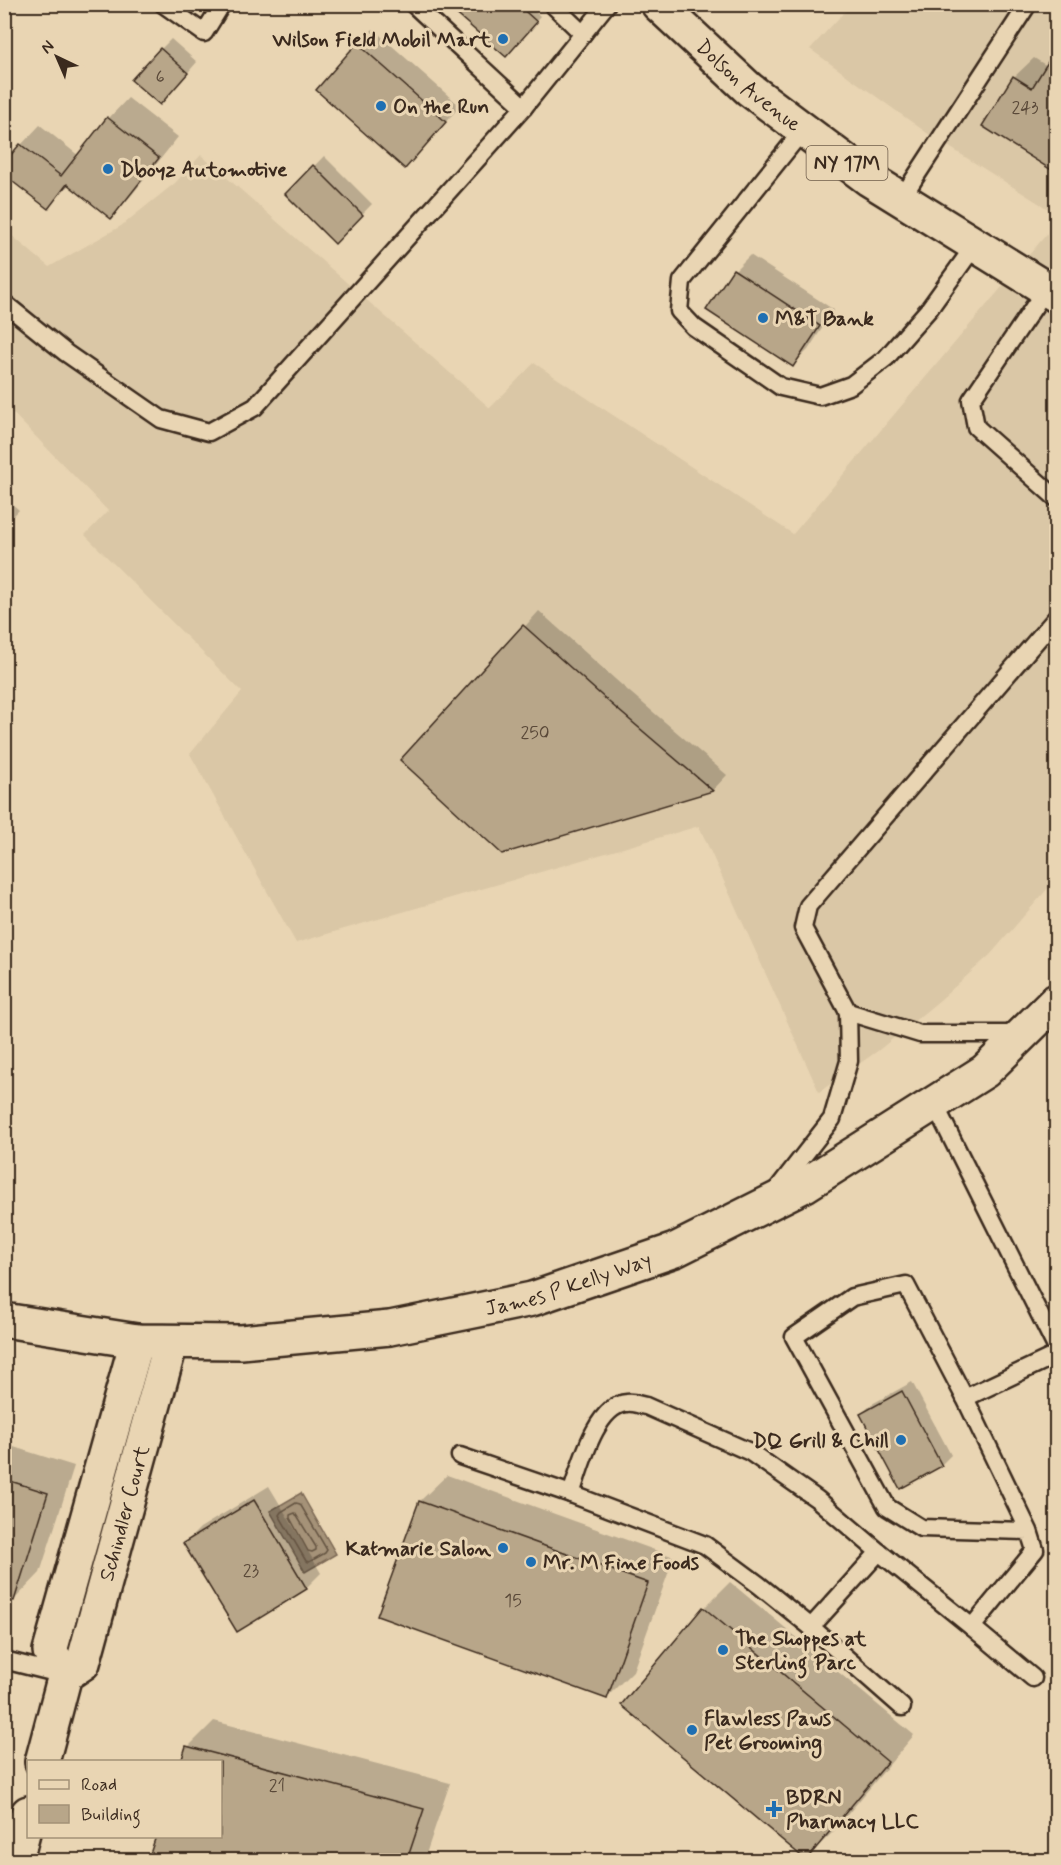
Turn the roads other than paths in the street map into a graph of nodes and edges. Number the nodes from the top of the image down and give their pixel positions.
1 (163, 4) edge
2 (222, 4) edge
3 (413, 4) edge
4 (552, 4) edge
5 (607, 4) edge
6 (658, 4) edge
7 (1028, 4) edge
8 (583, 34) junction
9 (524, 107) junction
10 (803, 130) junction
11 (901, 199) junction
12 (975, 245) junction
13 (1051, 292) edge
14 (4, 303) edge
15 (1056, 498) edge
16 (1056, 618) edge
17 (1056, 1001) edge
18 (848, 1012) junction
19 (1023, 1034) junction
20 (934, 1103) junction
21 (766, 1205) junction
22 (4, 1320) edge
23 (137, 1341) junction
24 (171, 1342) junction
25 (1056, 1347) edge
26 (1056, 1355) edge
27 (965, 1398) junction
28 (460, 1456) dead end
29 (571, 1494) junction
30 (1029, 1531) junction
31 (879, 1552) junction
32 (811, 1627) junction
33 (972, 1627) junction
34 (4, 1660) edge
35 (65, 1675) junction
36 (1033, 1678) dead end
37 (902, 1707) dead end
38 (42, 1760) edge
39 (27, 1817) edge
40 (16, 1860) edge

1 - 2 lane
3 - 9 lane
4 - 8 lane
5 - 8 lane
6 - 10 street, Dolson Avenue / NY 17M
7 - 11 lane
8 - 9 lane
9 - 14 lane
10 - 11 street, Dolson Avenue / NY 17M
10 - 12 lane
11 - 12 street, Dolson Avenue / NY 17M
12 - 13 street, Dolson Avenue / NY 17M
13 - 15 lane
16 - 18 lane
17 - 19 street, James P Kelly Way
18 - 19 lane
18 - 21 lane
19 - 20 street, James P Kelly Way
20 - 21 street, James P Kelly Way
20 - 25 lane
21 - 24 street, James P Kelly Way
22 - 23 street, James P Kelly Way
23 - 24 street, James P Kelly Way
23 - 35 street, Schindler Court
24 - 35 street, Schindler Court
26 - 27 lane
27 - 30 lane
27 - 30 lane
28 - 29 lane
29 - 31 lane
29 - 32 lane
30 - 33 lane
31 - 32 lane
31 - 33 lane
32 - 37 lane
33 - 36 lane
34 - 35 lane
35 - 38 street
39 - 40 street

